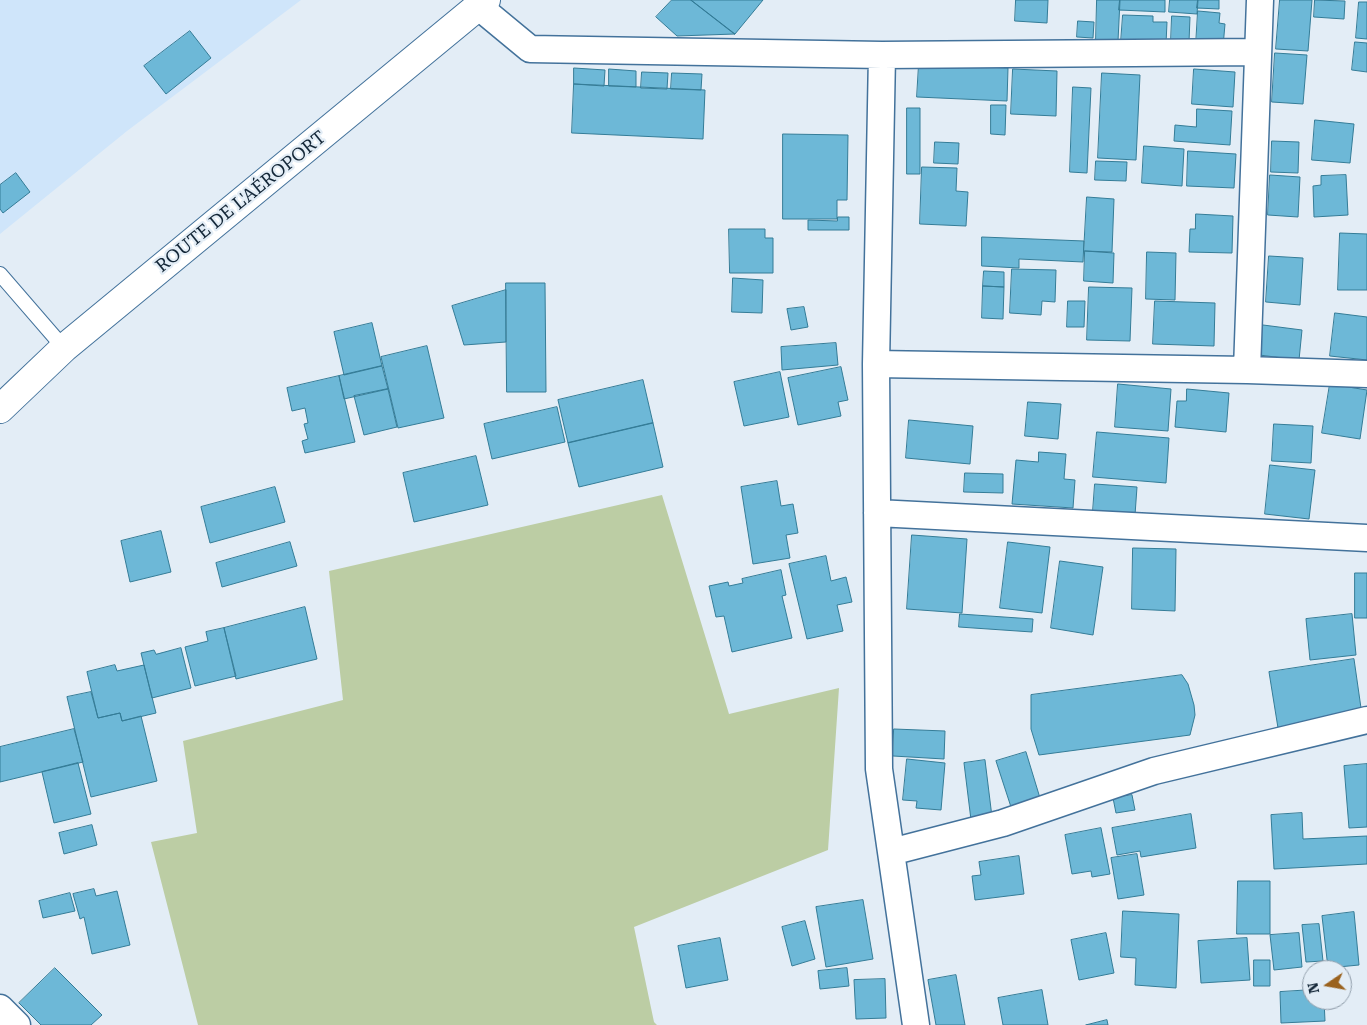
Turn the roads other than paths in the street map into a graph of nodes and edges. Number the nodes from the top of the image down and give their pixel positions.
1 (1260, 0) edge
2 (482, 3) edge
3 (1258, 52) junction
4 (882, 55) junction
5 (0, 274) edge
6 (64, 348) junction
7 (876, 364) junction
8 (1247, 370) junction
9 (1367, 374) edge
10 (0, 409) edge
11 (877, 513) junction
12 (1367, 538) edge
13 (1367, 720) edge
14 (891, 852) junction
15 (0, 1008) edge
16 (17, 1025) edge
17 (916, 1025) edge

1 - 3 street
2 - 4 street
2 - 6 main road, ROUTE DE L'AÉROPORT
3 - 4 street
3 - 8 street
4 - 7 street
5 - 6 lane
6 - 10 main road, ROUTE DE L'AÉROPORT
7 - 8 street
7 - 11 street
8 - 9 street
11 - 12 street
11 - 14 street
13 - 14 street
14 - 17 street
15 - 16 street

